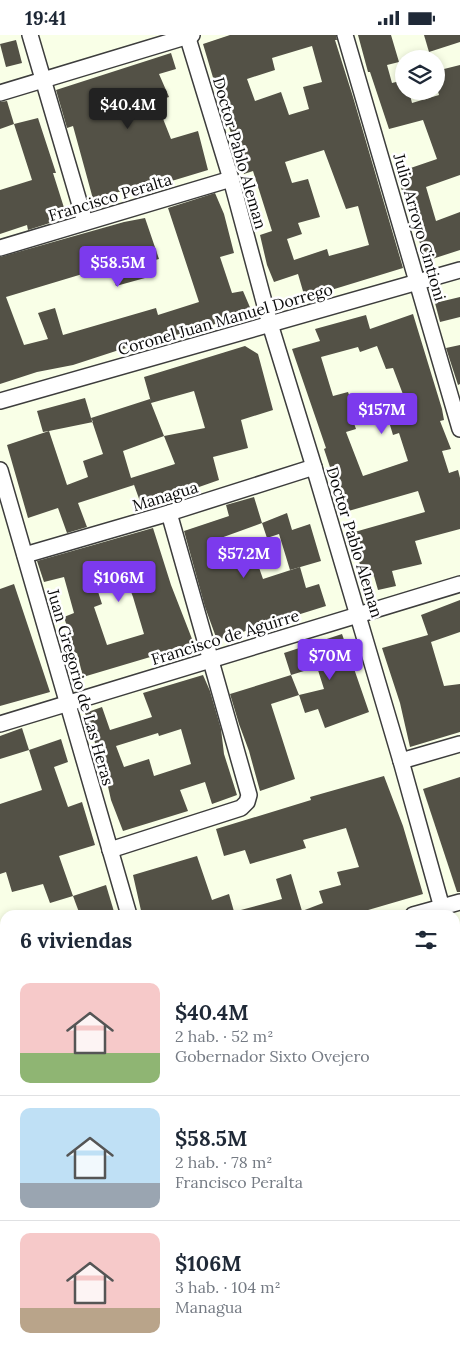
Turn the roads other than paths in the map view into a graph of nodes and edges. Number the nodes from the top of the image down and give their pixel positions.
1 (30, 35) edge
2 (189, 35) edge
3 (345, 35) edge
4 (44, 80) junction
5 (0, 93) edge
6 (231, 179) junction
7 (85, 222) junction
8 (0, 248) edge
9 (460, 270) edge
10 (418, 283) junction
11 (270, 324) junction
12 (0, 401) edge
13 (460, 429) edge
14 (314, 467) junction
15 (0, 470) edge
16 (169, 513) junction
17 (25, 555) junction
18 (460, 584) edge
19 (358, 614) junction
20 (211, 660) junction
21 (68, 703) junction
22 (0, 724) edge
23 (460, 744) edge
24 (401, 761) junction
25 (110, 851) junction
26 (460, 901) edge
27 (128, 910) edge
28 (443, 910) edge
29 (445, 910) edge

1 - 4 street
2 - 4 street
2 - 6 street, Doctor Pablo Aleman
3 - 10 street, Julio Arroyo Cintioni
4 - 5 street
4 - 7 street
6 - 7 street, Francisco Peralta
6 - 11 street, Doctor Pablo Aleman
7 - 8 street, Francisco Peralta
9 - 10 street, Coronel Juan Manuel Dorrego
10 - 11 street, Coronel Juan Manuel Dorrego
10 - 13 street, Julio Arroyo Cintioni
11 - 12 street, Coronel Juan Manuel Dorrego
11 - 14 street, Doctor Pablo Aleman
14 - 16 street, Managua
14 - 19 street, Doctor Pablo Aleman
15 - 17 street, Juan Gregorio de Las Heras
16 - 17 street, Managua
16 - 20 street
17 - 21 street, Juan Gregorio de Las Heras
18 - 19 street, Francisco de Aguirre
19 - 20 street, Francisco de Aguirre
19 - 24 street, Doctor Pablo Aleman
20 - 21 street, Francisco de Aguirre
20 - 25 street
21 - 22 street, Francisco de Aguirre
21 - 25 street, Juan Gregorio de Las Heras
23 - 24 street
24 - 28 street, Doctor Pablo Aleman
25 - 27 street, Juan Gregorio de Las Heras
26 - 29 street

